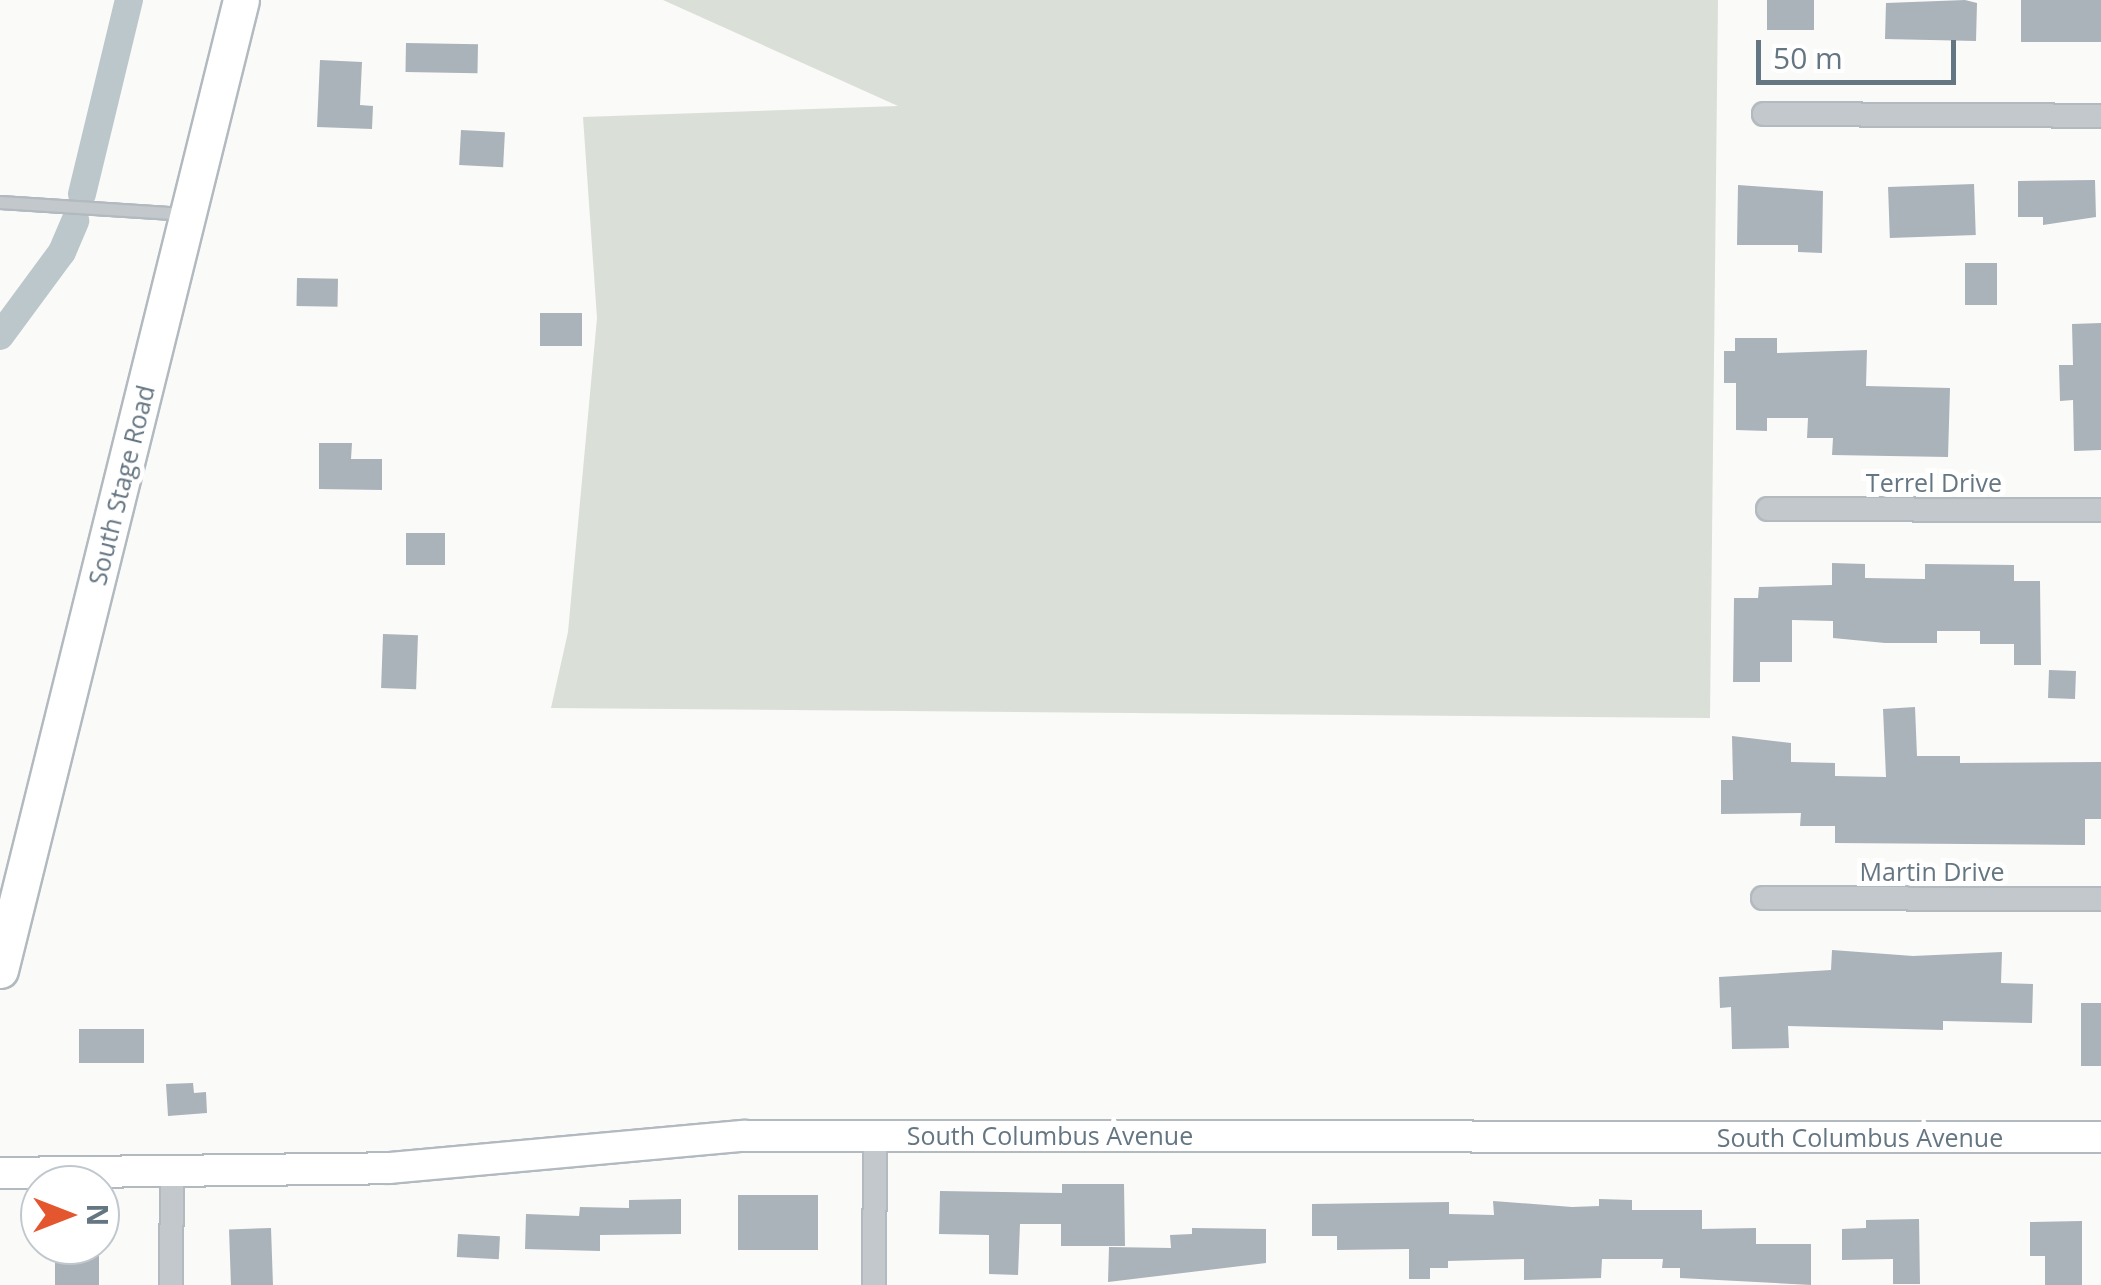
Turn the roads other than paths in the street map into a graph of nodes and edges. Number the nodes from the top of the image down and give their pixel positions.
1 (241, 0) edge
2 (1764, 114) dead end
3 (2101, 116) edge
4 (0, 202) edge
5 (188, 215) junction
6 (1768, 509) dead end
7 (2101, 510) edge
8 (1763, 898) dead end
9 (2101, 899) edge
10 (0, 970) edge
11 (875, 1135) junction
12 (2101, 1138) edge
13 (172, 1171) junction
14 (0, 1174) edge
15 (170, 1285) edge
16 (874, 1285) edge

1 - 5 main road, South Stage Road
2 - 3 street
4 - 5 lane
5 - 10 main road, South Stage Road
6 - 7 street, Terrel Drive
8 - 9 street, Martin Drive
11 - 12 main road, South Columbus Avenue
11 - 13 main road, South Columbus Avenue
11 - 16 street
13 - 14 main road, South Columbus Avenue
13 - 15 street

